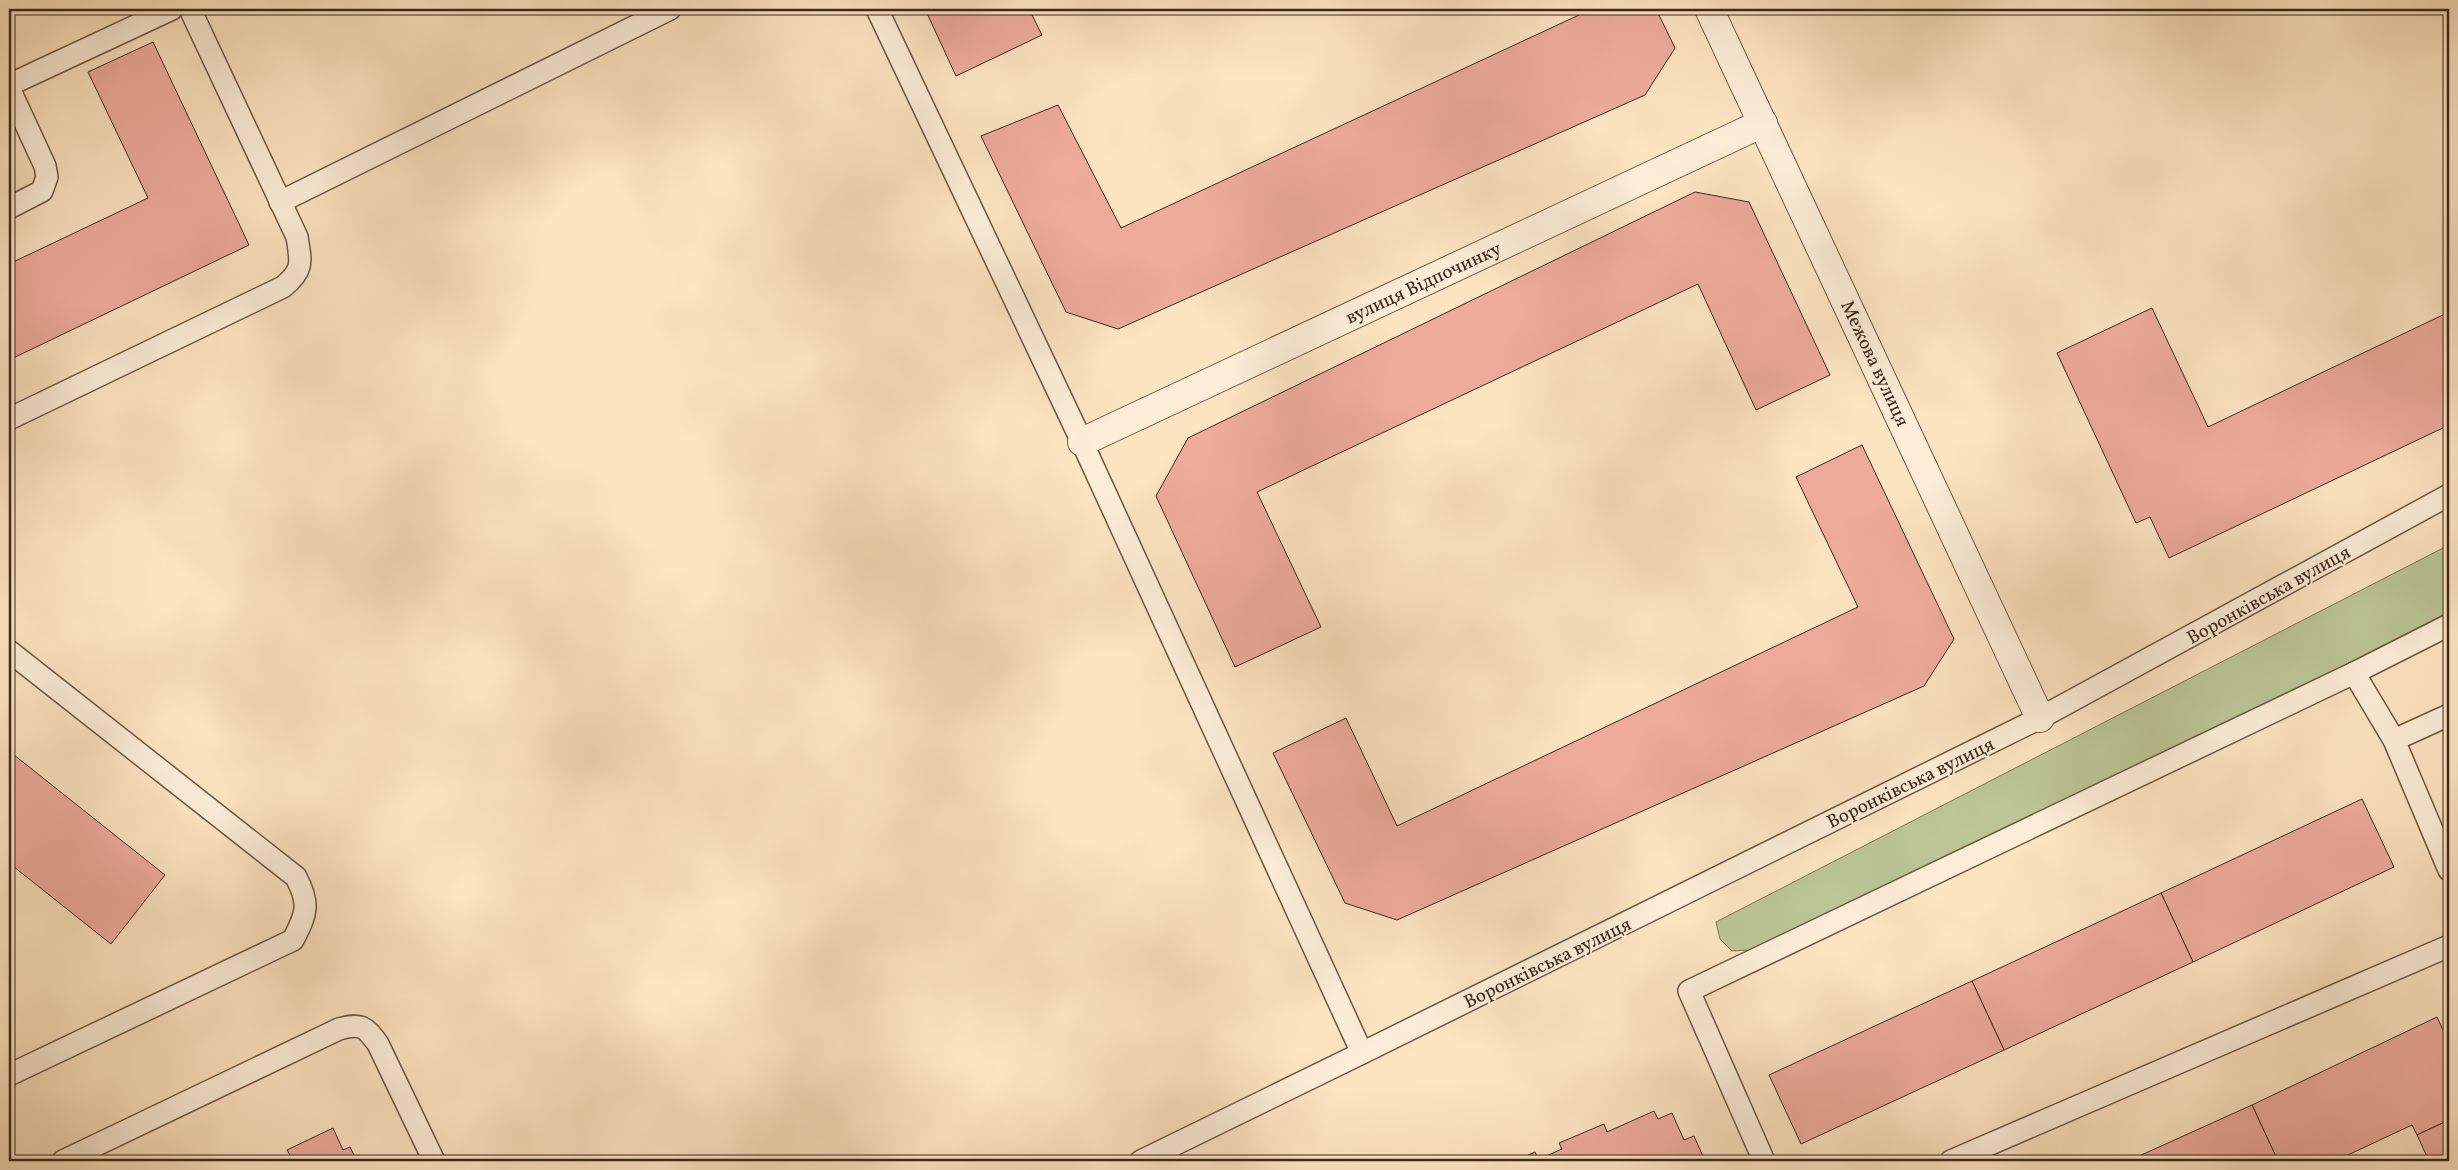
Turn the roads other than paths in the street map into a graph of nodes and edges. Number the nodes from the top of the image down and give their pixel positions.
1 (172, 9) edge
2 (190, 9) edge
3 (670, 9) edge
4 (877, 9) edge
5 (1709, 9) edge
6 (9, 86) edge
7 (1763, 123) junction
8 (280, 202) junction
9 (9, 208) edge
10 (9, 419) edge
11 (1082, 442) junction
12 (2449, 496) edge
13 (2449, 626) edge
14 (9, 651) edge
15 (2354, 673) junction
16 (2449, 715) edge
17 (2040, 718) junction
18 (2394, 740) junction
19 (2449, 870) edge
20 (2449, 946) edge
21 (1362, 1053) junction
22 (9, 1075) edge
23 (62, 1161) edge
24 (434, 1161) edge
25 (1141, 1161) edge
26 (1764, 1161) edge
27 (1951, 1161) edge

1 - 6 lane
2 - 8 lane
3 - 8 lane
4 - 11 lane
5 - 7 street, Межова вулиця
6 - 9 lane
7 - 11 street, вулиця Відпочинку
7 - 17 street, Межова вулиця
8 - 10 lane
11 - 21 lane
12 - 17 lane, Воронківська вулиця
13 - 15 lane
14 - 22 lane
15 - 18 lane
15 - 26 lane
16 - 18 lane
17 - 21 lane, Воронківська вулиця
18 - 19 lane
20 - 27 lane
21 - 25 lane, Воронківська вулиця
23 - 24 lane

